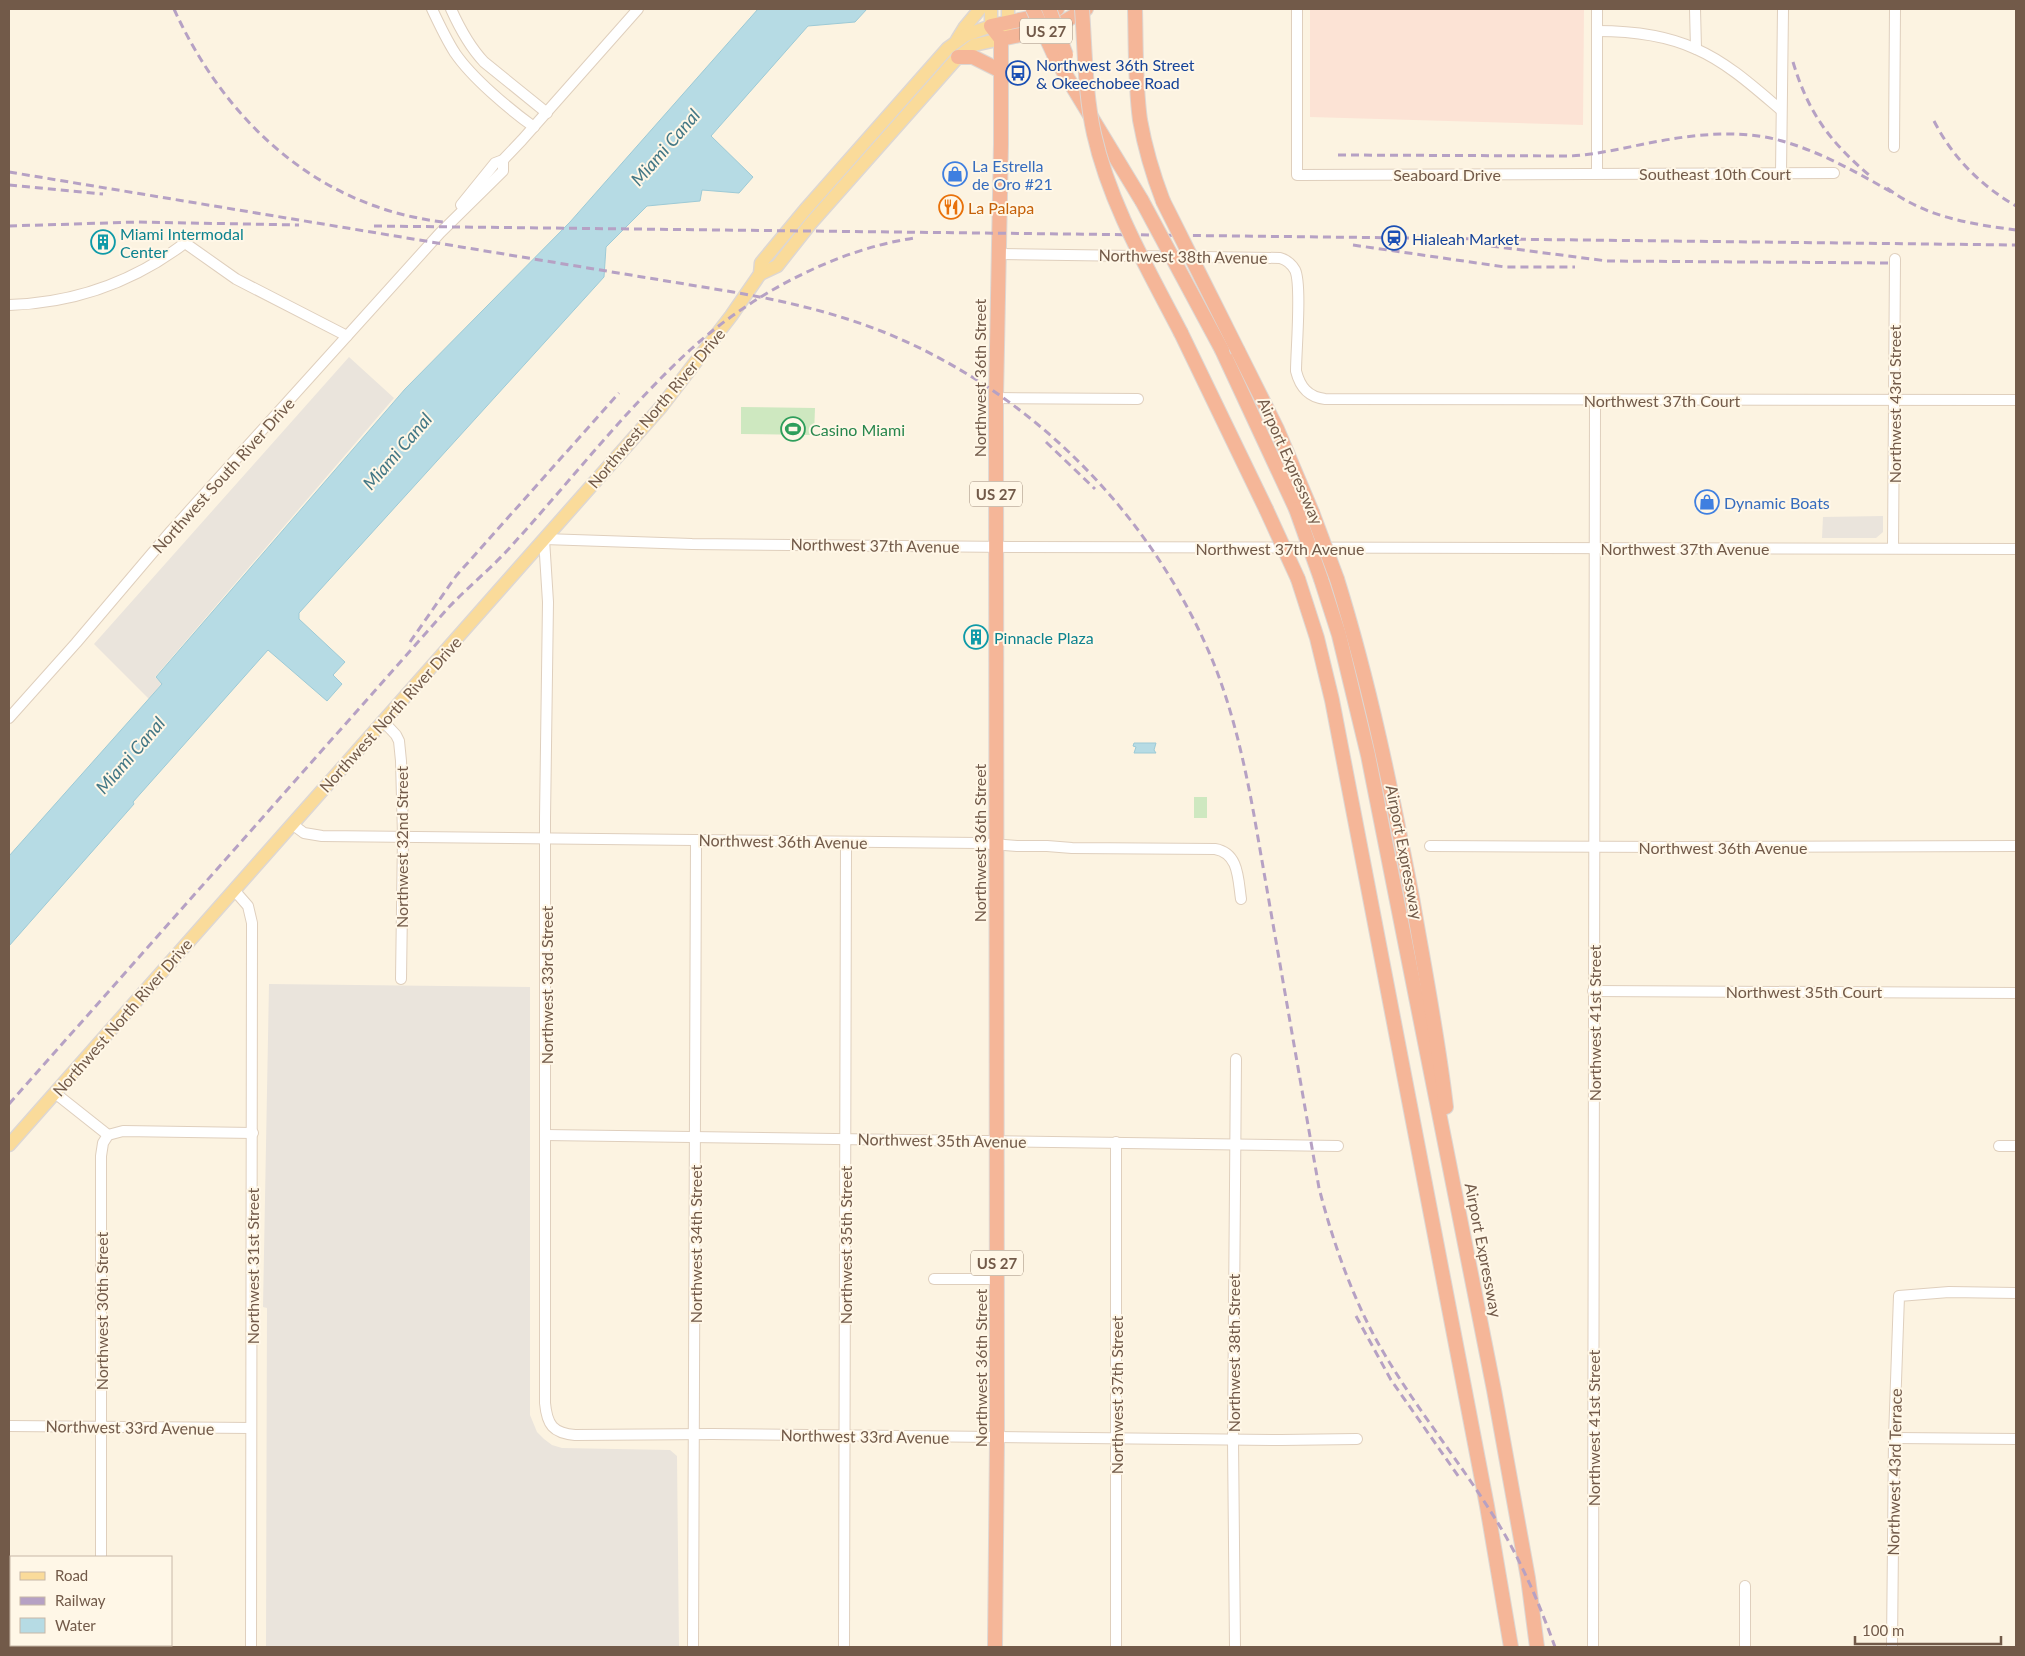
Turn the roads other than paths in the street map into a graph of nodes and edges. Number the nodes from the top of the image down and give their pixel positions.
1 (432, 9) edge
2 (451, 9) edge
3 (638, 9) edge
4 (980, 9) edge
5 (991, 9) edge
6 (1033, 9) edge
7 (1049, 9) edge
8 (1057, 9) edge
9 (1082, 9) edge
10 (1086, 9) edge
11 (1135, 9) edge
12 (1297, 9) edge
13 (1597, 9) edge
14 (1695, 9) edge
15 (1783, 9) edge
16 (1895, 9) edge
17 (1008, 15) edge
18 (991, 26) junction
19 (1597, 31) junction
20 (1001, 39) junction
21 (956, 42) junction
22 (1696, 48) junction
23 (958, 57) junction
24 (1061, 57) junction
25 (1001, 71) junction
26 (1781, 110) junction
27 (546, 113) junction
28 (890, 124) junction
29 (534, 127) junction
30 (1894, 148) dead end
31 (1597, 173) junction
32 (1781, 173) junction
33 (1834, 173) dead end
34 (998, 254) junction
35 (1895, 259) dead end
36 (9, 305) edge
37 (347, 336) junction
38 (1309, 394) joint
39 (996, 398) junction
40 (1138, 399) dead end
41 (1595, 400) junction
42 (2016, 400) edge
43 (1894, 401) junction
44 (544, 540) junction
45 (996, 547) junction
46 (1595, 548) junction
47 (1893, 548) junction
48 (2016, 549) edge
49 (9, 718) edge
50 (383, 721) junction
51 (292, 824) junction
52 (403, 836) junction
53 (545, 838) junction
54 (696, 840) junction
55 (846, 842) junction
56 (996, 844) junction
57 (1430, 846) dead end
58 (1596, 846) junction
59 (2016, 846) edge
60 (234, 890) junction
61 (1241, 899) dead end
62 (401, 979) dead end
63 (1593, 991) junction
64 (2016, 993) edge
65 (1236, 1059) dead end
66 (55, 1092) junction
67 (253, 1133) junction
68 (108, 1135) junction
69 (545, 1135) junction
70 (695, 1137) junction
71 (845, 1139) junction
72 (997, 1141) junction
73 (1116, 1142) junction
74 (1235, 1143) junction
75 (9, 1145) edge
76 (1338, 1146) dead end
77 (1999, 1146) dead end
78 (2016, 1146) edge
79 (1460, 1218) junction
80 (934, 1279) dead end
81 (997, 1279) junction
82 (2016, 1293) edge
83 (9, 1426) edge
84 (101, 1427) junction
85 (251, 1428) junction
86 (553, 1428) joint
87 (695, 1435) junction
88 (845, 1436) junction
89 (997, 1438) junction
90 (1116, 1438) junction
91 (1894, 1438) junction
92 (1357, 1439) dead end
93 (2016, 1439) edge
94 (1233, 1440) junction
95 (101, 1556) edge
96 (1745, 1586) dead end
97 (251, 1647) edge
98 (693, 1647) edge
99 (844, 1647) edge
100 (994, 1647) edge
101 (1116, 1647) edge
102 (1235, 1647) edge
103 (1510, 1647) edge
104 (1537, 1647) edge
105 (1593, 1647) edge
106 (1745, 1647) edge
107 (1892, 1647) edge

1 - 29 street
2 - 27 street
3 - 27 street, Northwest South River Drive
4 - 21 main road
5 - 18 main road
6 - 24 highway, Airport Expressway, bridge
7 - 24 highway, bridge
8 - 17 highway, US 27
9 - 103 highway, bridge
10 - 20 highway, US 27
11 - 79 highway, bridge
12 - 31 street, Seaboard Drive
13 - 19 street
14 - 22 street
15 - 26 street
16 - 30 street
17 - 18 highway, US 27
17 - 20 main road, Northwest 36th Street
18 - 20 highway, US 27
18 - 21 main road, Northwest North River Drive
19 - 22 street
19 - 31 street
20 - 23 main road, Northwest North River Drive
20 - 25 highway, Northwest 36th Street / US 27
21 - 28 main road, Northwest North River Drive
22 - 26 street
23 - 25 highway
23 - 28 main road, Northwest North River Drive
24 - 79 highway, Airport Expressway, bridge
25 - 34 highway, Northwest 36th Street / US 27
26 - 32 street
27 - 29 street, Northwest South River Drive
28 - 44 main road, Northwest North River Drive
29 - 37 street, Northwest South River Drive
31 - 32 street, Southeast 10th Court
32 - 33 street, Southeast 10th Court
34 - 38 street, Northwest 38th Avenue
34 - 39 highway, Northwest 36th Street / US 27
35 - 43 street, Northwest 43rd Street
36 - 37 street
37 - 49 street, Northwest South River Drive
38 - 41 street, Northwest 37th Court
39 - 40 street
39 - 45 highway, Northwest 36th Street / US 27
41 - 43 street, Northwest 37th Court
41 - 46 street, Northwest 41st Street
42 - 43 street, Northwest 37th Court
43 - 47 street, Northwest 43rd Street
44 - 45 street, Northwest 37th Avenue
44 - 50 main road, Northwest North River Drive
44 - 53 street, Northwest 33rd Street
45 - 46 street, Northwest 37th Avenue
45 - 56 highway, Northwest 36th Street / US 27
46 - 47 street, Northwest 37th Avenue
46 - 58 street, Northwest 41st Street
47 - 48 street, Northwest 37th Avenue
50 - 51 main road, Northwest North River Drive
50 - 52 street, Northwest 32nd Street
51 - 52 street, Northwest 36th Avenue
51 - 60 main road, Northwest North River Drive
52 - 53 street, Northwest 36th Avenue
52 - 62 street, Northwest 32nd Street
53 - 54 street, Northwest 36th Avenue
53 - 69 street, Northwest 33rd Street
54 - 55 street, Northwest 36th Avenue
54 - 70 street, Northwest 34th Street
55 - 56 street, Northwest 36th Avenue
55 - 71 street, Northwest 35th Street
56 - 61 street, Northwest 36th Avenue
56 - 72 highway, Northwest 36th Street / US 27
57 - 58 street, Northwest 36th Avenue
58 - 59 street, Northwest 36th Avenue
58 - 63 street, Northwest 41st Street
60 - 66 main road, Northwest North River Drive
60 - 67 street, Northwest 31st Street
63 - 64 street, Northwest 35th Court
63 - 105 street, Northwest 41st Street
65 - 74 street, Northwest 38th Street
66 - 68 street
66 - 75 main road, Northwest North River Drive
67 - 68 street
67 - 85 street, Northwest 31st Street
68 - 84 street, Northwest 30th Street
69 - 70 street, Northwest 35th Avenue
69 - 86 street, Northwest 33rd Street
70 - 71 street, Northwest 35th Avenue
70 - 87 street, Northwest 34th Street
71 - 72 street, Northwest 35th Avenue
71 - 88 street, Northwest 35th Street
72 - 73 street, Northwest 35th Avenue
72 - 81 highway, Northwest 36th Street / US 27
73 - 74 street, Northwest 35th Avenue
73 - 90 street, Northwest 37th Street
74 - 76 street, Northwest 35th Avenue
74 - 94 street, Northwest 38th Street
77 - 78 street
79 - 104 highway, Airport Expressway
80 - 81 street
81 - 89 highway, Northwest 36th Street / US 27
82 - 91 street, Northwest 43rd Terrace
83 - 84 street, Northwest 33rd Avenue
84 - 85 street, Northwest 33rd Avenue
84 - 95 street, Northwest 30th Street
85 - 97 street, Northwest 31st Street
86 - 87 street, Northwest 33rd Avenue
87 - 88 street, Northwest 33rd Avenue
87 - 98 street, Northwest 34th Street
88 - 89 street, Northwest 33rd Avenue
88 - 99 street, Northwest 35th Street
89 - 90 street, Northwest 33rd Avenue
89 - 100 highway, Northwest 36th Street / US 27
90 - 94 street, Northwest 33rd Avenue
90 - 101 street, Northwest 37th Street
91 - 93 street
91 - 107 street, Northwest 43rd Terrace
92 - 94 street, Northwest 33rd Avenue
94 - 102 street, Northwest 38th Street
96 - 106 street

